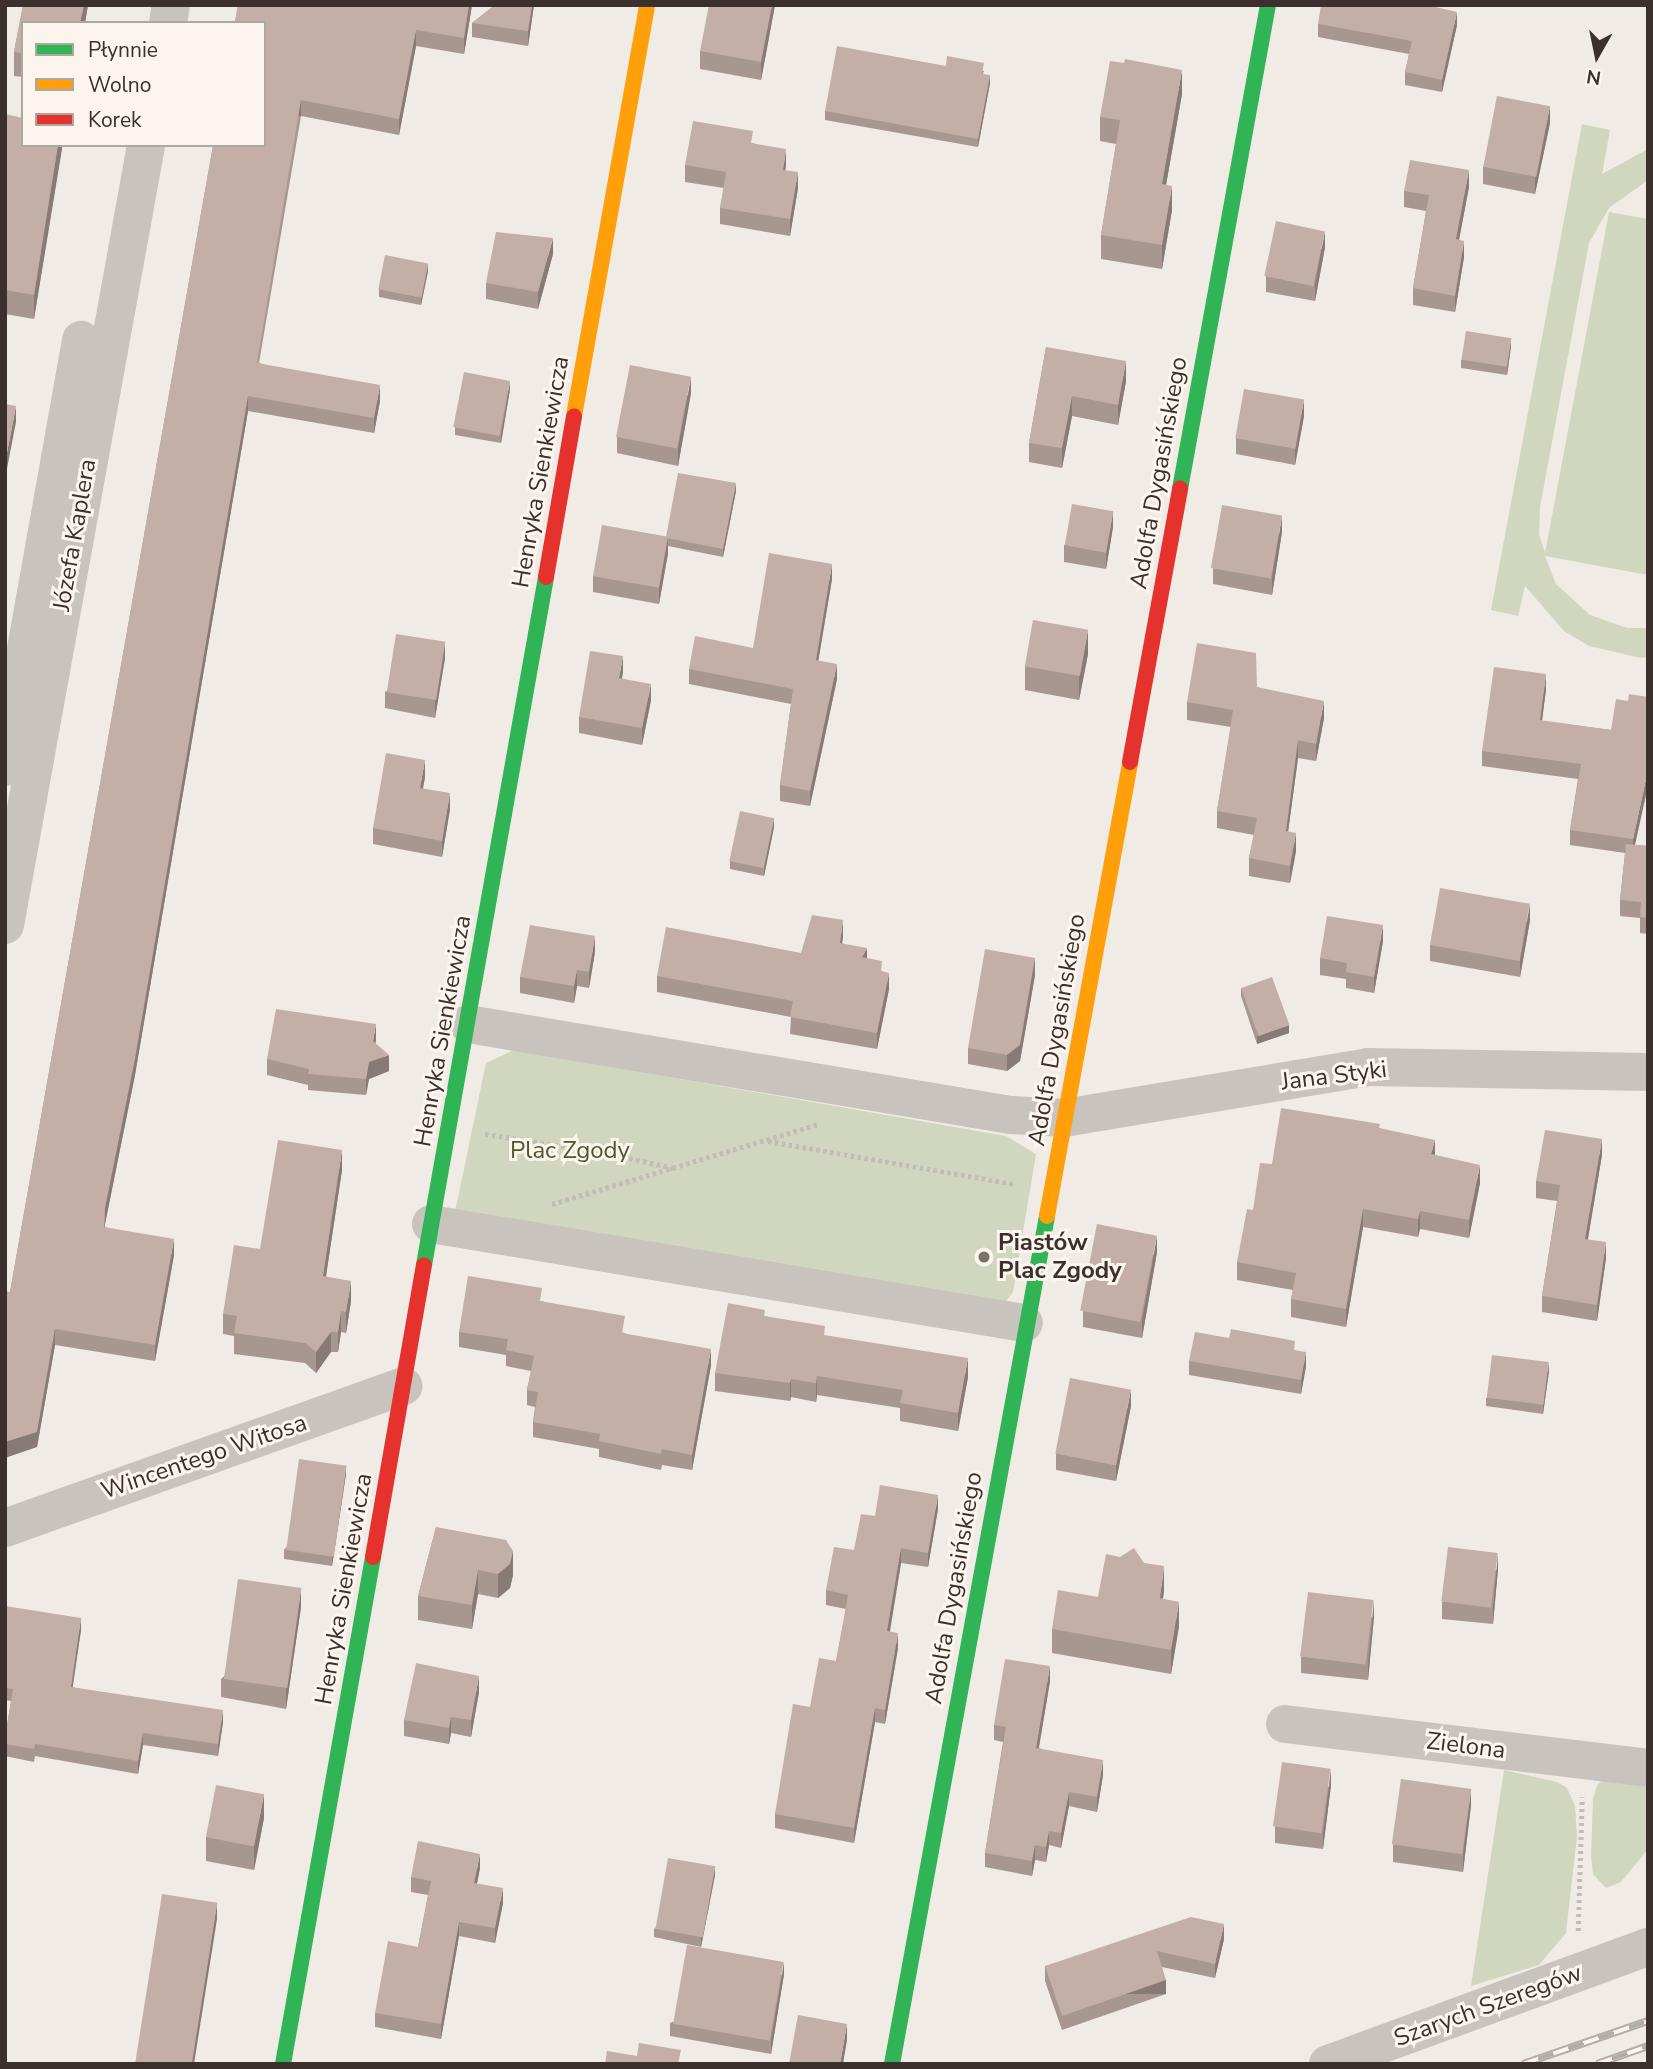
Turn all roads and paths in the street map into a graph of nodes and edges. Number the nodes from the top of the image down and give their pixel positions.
1 (647, 5) edge
2 (1268, 5) edge
3 (146, 147) edge
4 (81, 340) dead end
5 (5, 767) edge
6 (5, 925) edge
7 (468, 1024) junction
8 (1648, 1072) edge
9 (1064, 1118) junction
10 (830, 1121) dead end
11 (449, 1129) junction
12 (765, 1141) junction
13 (673, 1168) junction
14 (1050, 1190) junction
15 (543, 1207) dead end
16 (431, 1224) junction
17 (1024, 1323) junction
18 (403, 1386) junction
19 (5, 1528) edge
20 (1285, 1724) dead end
21 (1581, 1759) junction
22 (1648, 1768) edge
23 (1648, 1947) edge
24 (1563, 1979) junction
25 (283, 2064) edge
26 (892, 2064) edge
27 (1328, 2064) edge

1 - 7 street, Henryka Sienkiewicza
2 - 9 street, Adolfa Dygasińskiego
3 - 6 street, Józefa Kaplera
4 - 5 street, Józefa Kaplera
7 - 9 street
7 - 11 street, Henryka Sienkiewicza
8 - 9 street, Jana Styki
9 - 14 street, Adolfa Dygasińskiego
10 - 12 path
11 - 13 path
11 - 16 street, Henryka Sienkiewicza
12 - 13 path
12 - 14 path
13 - 15 path
14 - 17 street, Adolfa Dygasińskiego
16 - 17 street
16 - 18 street, Henryka Sienkiewicza
17 - 26 street, Adolfa Dygasińskiego
18 - 19 street, Wincentego Witosa
18 - 25 street, Henryka Sienkiewicza
20 - 21 street, Zielona
21 - 22 street, Zielona
21 - 24 path
23 - 24 street, Szarych Szeregów
24 - 27 street, Szarych Szeregów

